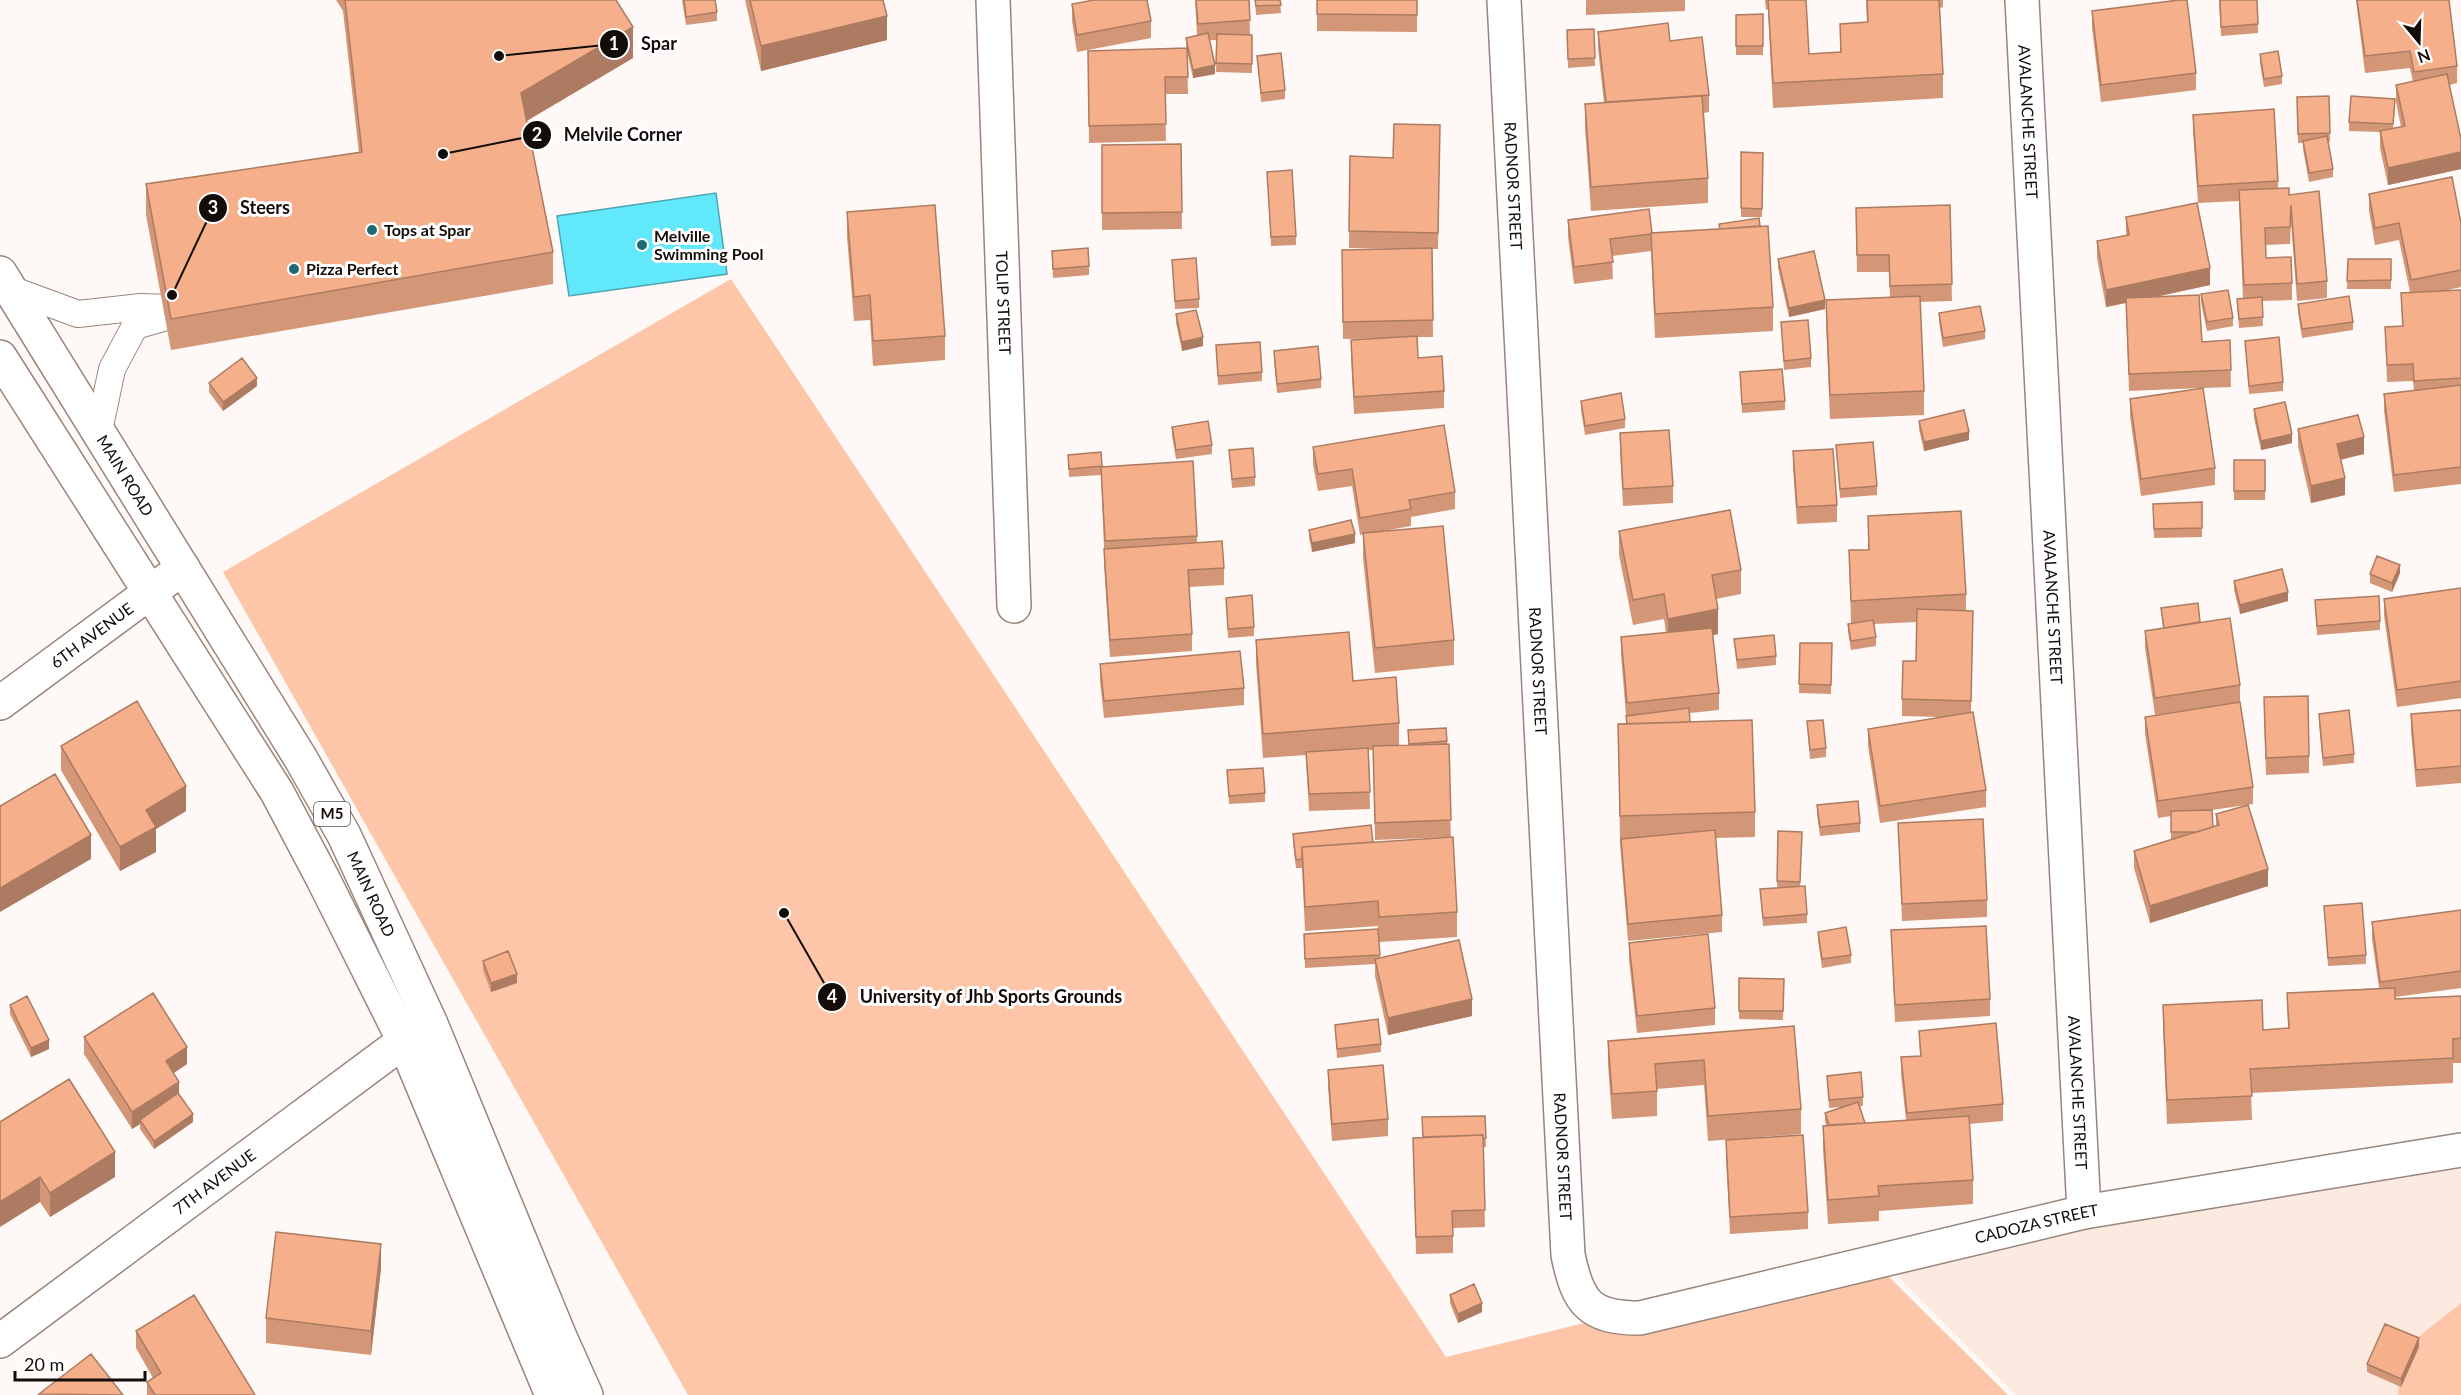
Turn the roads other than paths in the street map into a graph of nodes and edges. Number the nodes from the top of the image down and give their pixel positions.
1 (993, 0) edge
2 (1504, 0) edge
3 (2022, 0) edge
4 (5, 281) edge
5 (0, 357) edge
6 (99, 431) junction
7 (183, 568) junction
8 (150, 592) junction
9 (1014, 606) dead end
10 (0, 703) edge
11 (432, 1024) junction
12 (404, 1041) junction
13 (2461, 1150) edge
14 (2084, 1212) junction
15 (1617, 1318) joint
16 (0, 1341) edge
17 (552, 1395) edge
18 (586, 1395) edge

1 - 9 street, TOLIP STREET
2 - 15 street, RADNOR STREET
3 - 14 street, AVALANCHE STREET
4 - 6 street, MAIN ROAD / M5
4 - 6 lane
5 - 8 street, M5
6 - 7 street, MAIN ROAD / M5
7 - 8 street, 6TH AVENUE
7 - 11 street, MAIN ROAD / M5
8 - 10 street, 6TH AVENUE
8 - 12 street, M5
11 - 12 street, 7TH AVENUE
11 - 18 street, MAIN ROAD / M5
12 - 16 street, 7TH AVENUE
12 - 17 street, M5
13 - 14 street, CADOZA STREET
14 - 15 street, CADOZA STREET

